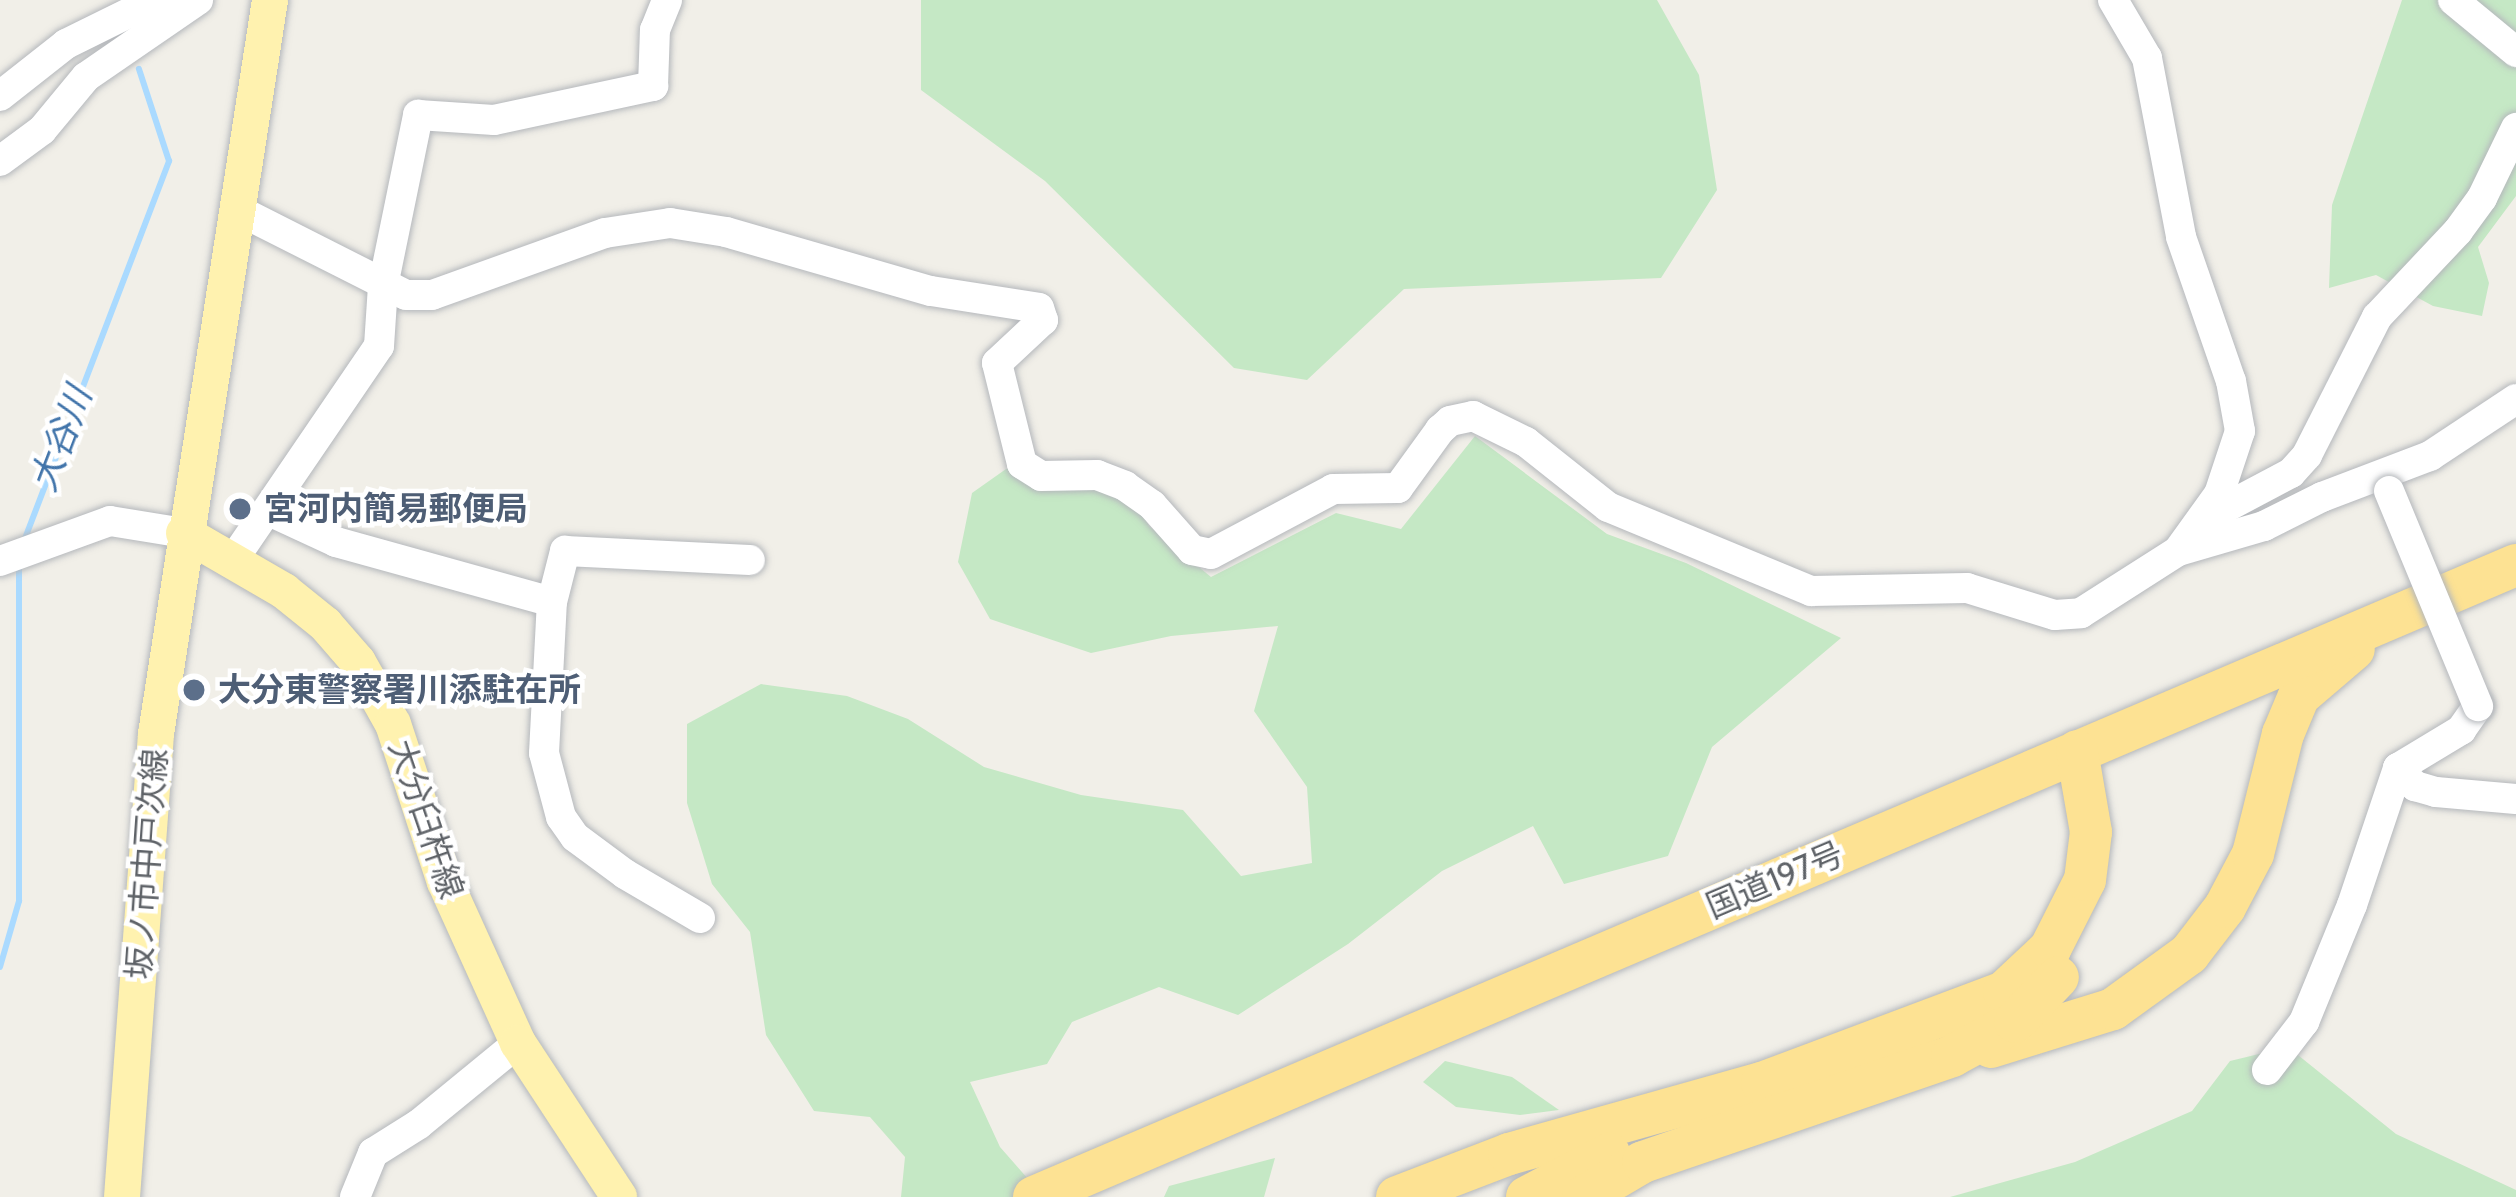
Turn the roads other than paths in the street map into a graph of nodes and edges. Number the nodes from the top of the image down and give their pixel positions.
1 (166, 0) edge
2 (198, 0) edge
3 (270, 0) edge
4 (667, 0) edge
5 (2113, 0) edge
6 (2453, 0) edge
7 (2516, 52) edge
8 (0, 96) edge
9 (2516, 128) edge
10 (0, 161) edge
11 (238, 210) junction
12 (383, 286) junction
13 (2516, 399) edge
14 (2385, 482) junction
15 (271, 512) junction
16 (2206, 518) junction
17 (184, 533) junction
18 (2178, 551) junction
19 (232, 560) junction
20 (750, 560) dead end
21 (0, 561) edge
22 (2501, 571) edge
23 (552, 602) junction
24 (2077, 751) junction
25 (2398, 768) junction
26 (2516, 799) edge
27 (2090, 856) junction
28 (1741, 894) junction
29 (700, 918) dead end
30 (518, 1042) junction
31 (1952, 1056) junction
32 (2266, 1070) dead end
33 (1768, 1101) junction
34 (1052, 1189) edge
35 (122, 1197) edge
36 (355, 1197) edge
37 (619, 1197) edge
38 (1397, 1197) edge
39 (1527, 1197) edge
40 (1583, 1197) edge
41 (1632, 1197) edge

1 - 8 street
2 - 10 street
3 - 11 main road
4 - 12 street
5 - 16 street
6 - 7 street
9 - 16 street
11 - 12 street
11 - 17 main road
12 - 15 street
12 - 18 street
13 - 14 street
14 - 18 street
14 - 25 street, bridge
15 - 19 street
15 - 23 street
16 - 18 street
17 - 19 main road, 大分臼杵線
17 - 21 street
17 - 35 main road, 坂ノ市中戸次線
19 - 30 main road, 大分臼杵線
20 - 23 street
22 - 24 highway, 国道197号
22 - 31 highway
23 - 29 street
24 - 27 highway
24 - 28 highway, 国道197号
24 - 31 highway
25 - 26 street
25 - 32 street
27 - 28 highway
27 - 33 highway
28 - 34 highway, 国道197号
30 - 36 street
30 - 37 main road, 大分臼杵線
31 - 33 highway
33 - 38 highway
33 - 39 highway
33 - 40 highway
33 - 41 highway

